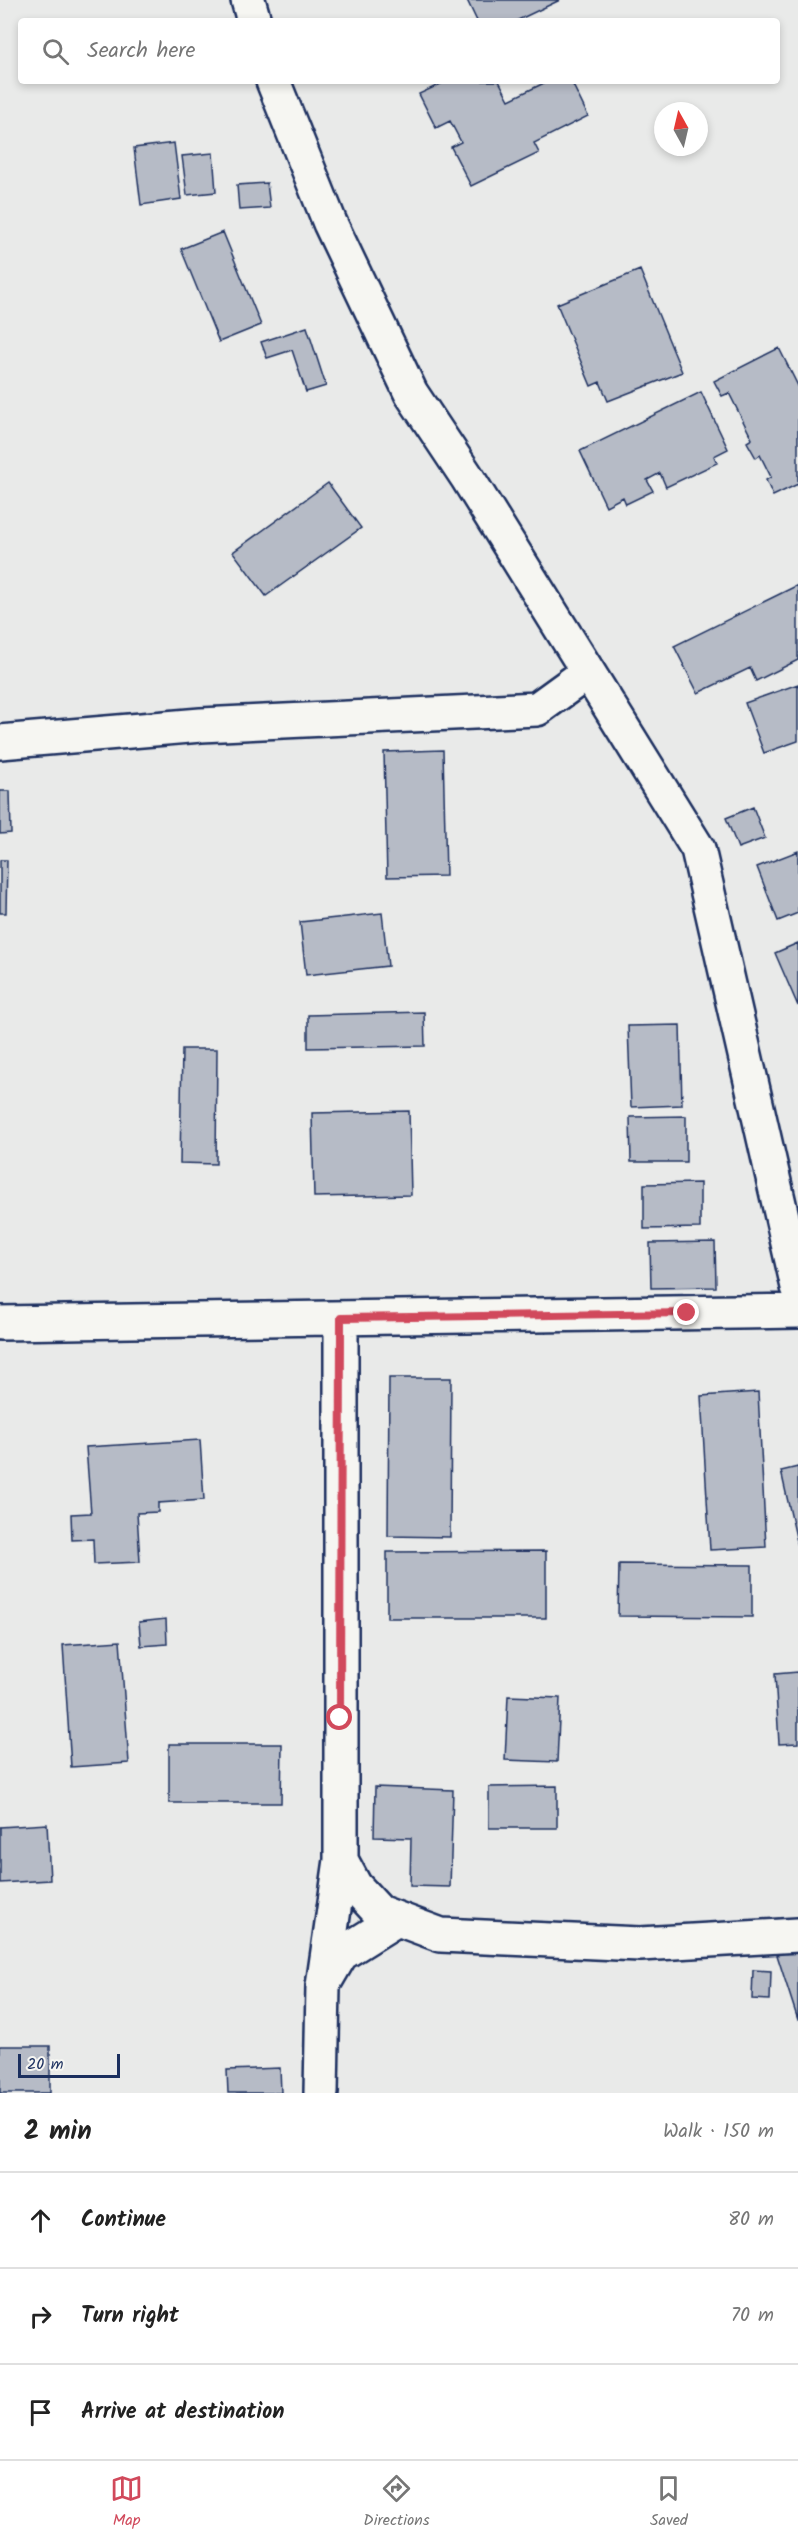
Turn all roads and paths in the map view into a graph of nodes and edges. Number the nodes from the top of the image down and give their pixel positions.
1 (248, 0) edge
2 (253, 18) edge
3 (274, 84) edge
4 (588, 672) junction
5 (0, 742) edge
6 (798, 1287) edge
7 (798, 1311) edge
8 (341, 1318) junction
9 (0, 1323) edge
10 (341, 1860) junction
11 (397, 1919) junction
12 (798, 1935) edge
13 (323, 1986) junction
14 (321, 2093) edge

1 - 2 street
3 - 4 street
4 - 5 street
4 - 6 street
7 - 8 street
8 - 9 street
8 - 10 street
10 - 11 street
10 - 13 street
11 - 12 street
11 - 13 street
13 - 14 street

